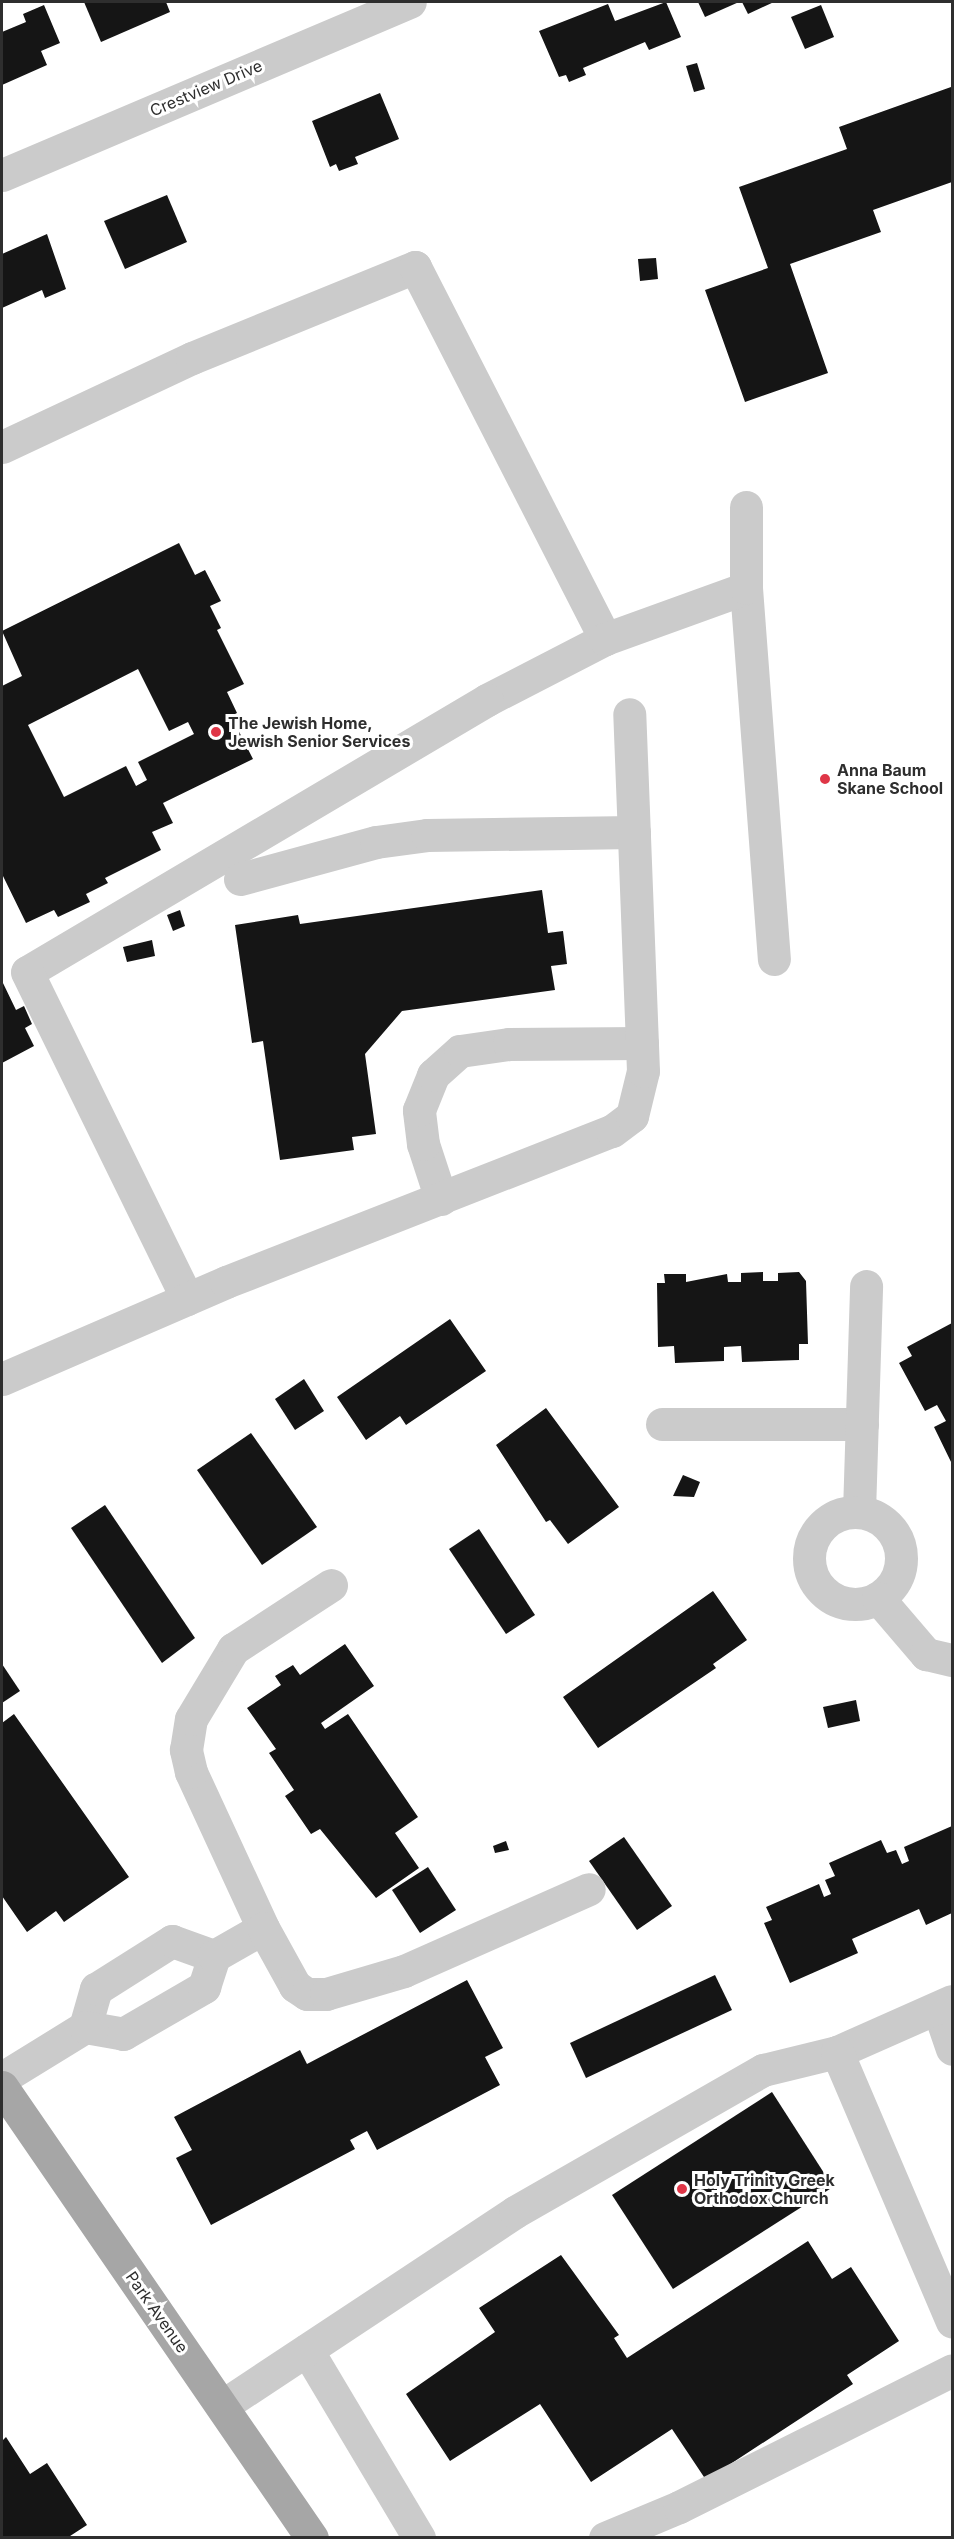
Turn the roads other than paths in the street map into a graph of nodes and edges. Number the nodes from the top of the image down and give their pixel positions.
1 (410, 2) edge
2 (2, 176) edge
3 (2, 447) edge
4 (746, 507) dead end
5 (746, 588) junction
6 (605, 639) junction
7 (629, 714) dead end
8 (634, 832) junction
9 (240, 879) dead end
10 (774, 959) dead end
11 (642, 1043) junction
12 (441, 1199) junction
13 (866, 1286) dead end
14 (187, 1299) junction
15 (2, 1379) edge
16 (662, 1424) dead end
17 (862, 1424) junction
18 (859, 1512) junction
19 (331, 1586) dead end
20 (878, 1598) junction
21 (952, 1660) edge
22 (589, 1888) dead end
23 (263, 1928) junction
24 (214, 1956) junction
25 (945, 2005) edge
26 (85, 2027) junction
27 (952, 2049) edge
28 (837, 2052) junction
29 (2, 2078) edge
30 (2, 2086) edge
31 (952, 2321) edge
32 (307, 2350) junction
33 (952, 2370) edge
34 (222, 2406) junction
35 (312, 2538) edge
36 (419, 2538) edge
37 (605, 2538) edge

1 - 2 street, Crestview Drive
3 - 6 street
4 - 5 street
5 - 6 street
5 - 10 street
6 - 14 street
7 - 8 street
8 - 9 street
8 - 11 street
11 - 12 street
11 - 12 street
12 - 14 street
13 - 17 street
14 - 15 street
16 - 17 street
17 - 18 street
18 - 20 street
18 - 20 street
19 - 23 street
20 - 21 street
22 - 23 street
23 - 24 street
24 - 26 street
24 - 26 street
25 - 27 street
25 - 28 street
26 - 29 street
28 - 31 street
28 - 32 street
30 - 34 main road, Park Avenue
32 - 34 street
32 - 36 street
33 - 37 street
34 - 35 main road, Park Avenue

